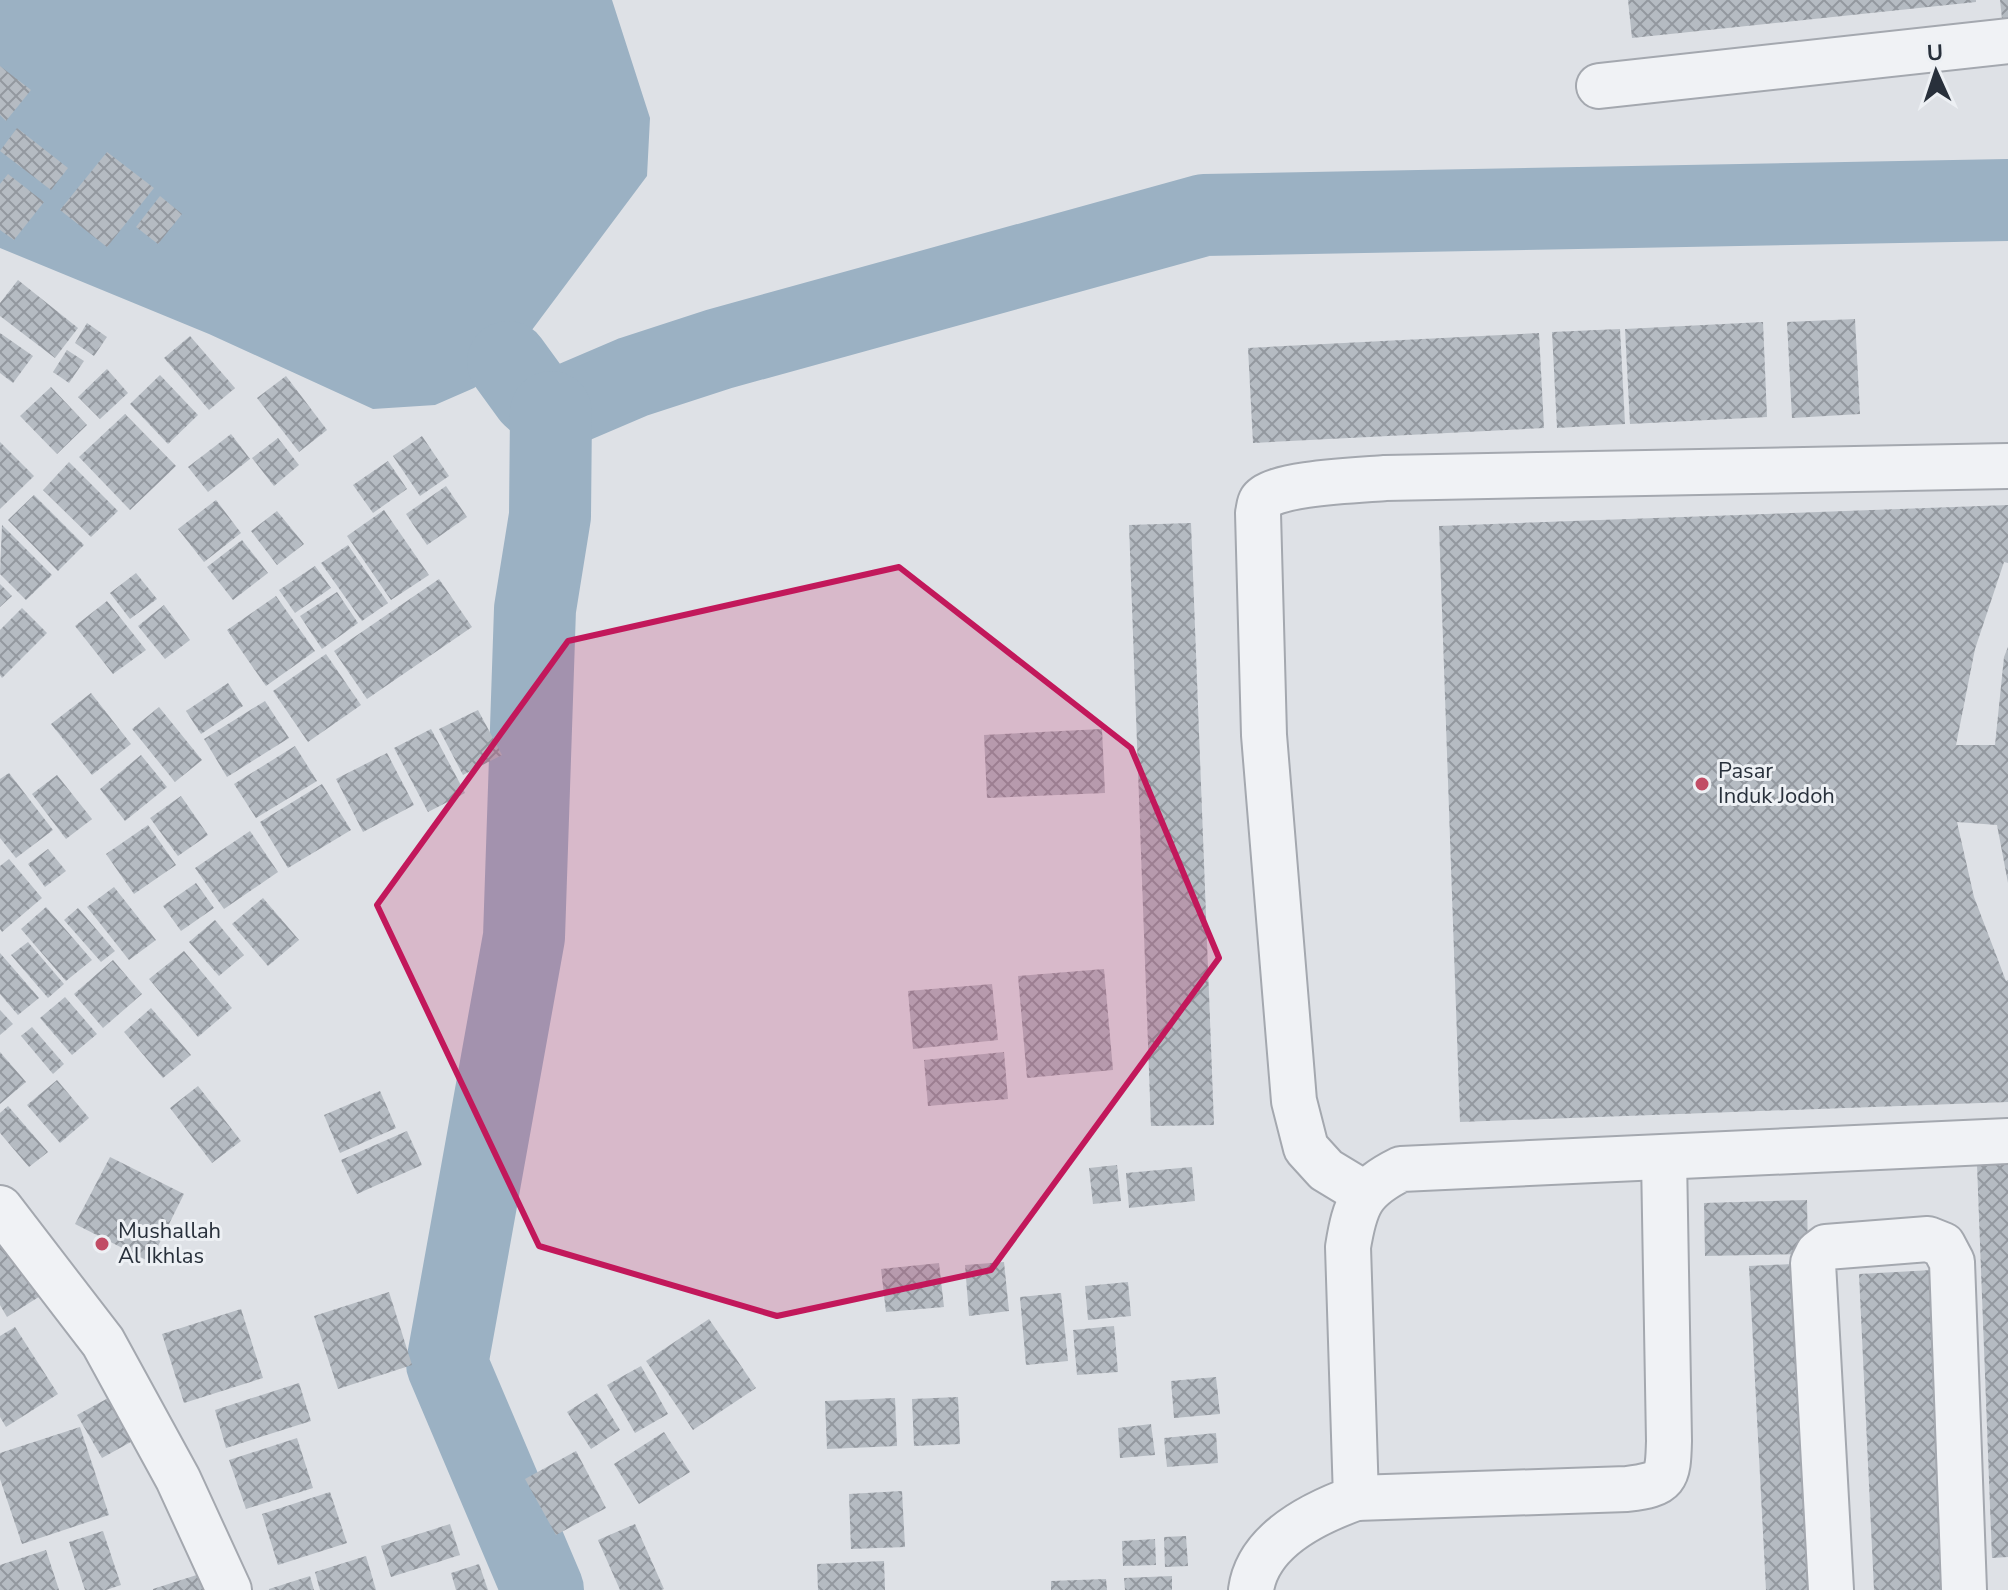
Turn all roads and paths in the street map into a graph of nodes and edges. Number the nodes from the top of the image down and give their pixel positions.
1 (2008, 41) edge
2 (1599, 86) dead end
3 (2008, 466) edge
4 (2008, 1141) edge
5 (1664, 1158) junction
6 (1364, 1193) junction
7 (0, 1208) edge
8 (1356, 1498) junction
9 (229, 1590) edge
10 (1251, 1590) edge
11 (1831, 1590) edge
12 (1964, 1590) edge

1 - 2 street
3 - 6 street
4 - 5 street
5 - 6 street
5 - 8 street
6 - 8 street
7 - 9 street
8 - 10 street
11 - 12 street

